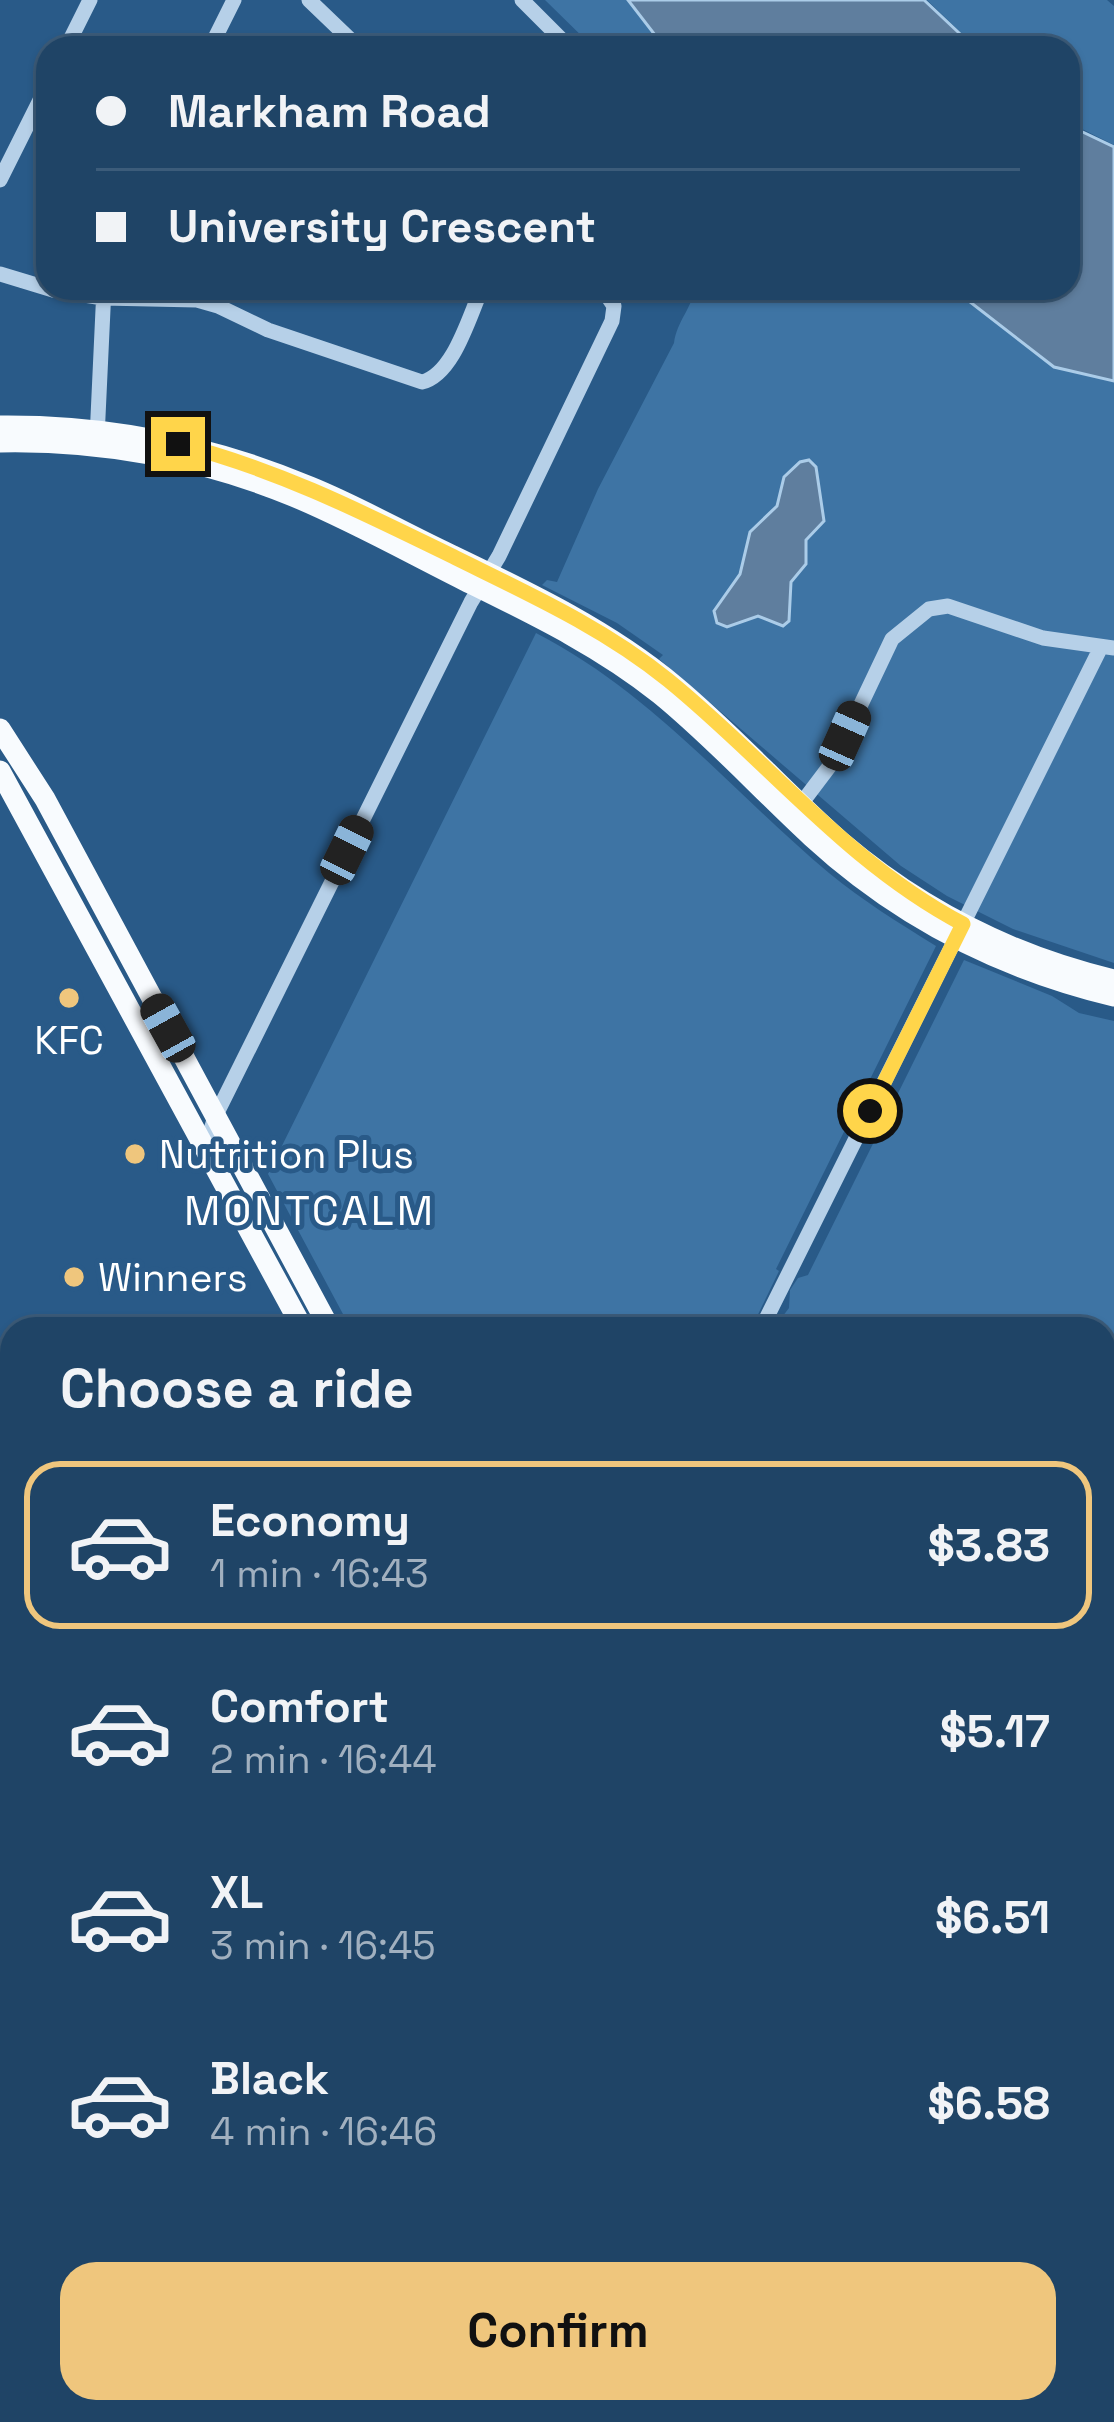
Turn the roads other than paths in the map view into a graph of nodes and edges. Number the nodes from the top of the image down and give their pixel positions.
1 (90, 0) edge
2 (234, 0) edge
3 (310, 0) edge
4 (522, 0) edge
5 (72, 36) edge
6 (217, 36) edge
7 (347, 36) edge
8 (558, 36) edge
9 (36, 108) edge
10 (0, 180) edge
11 (0, 274) edge
12 (36, 285) edge
13 (103, 300) edge
14 (197, 300) edge
15 (476, 300) edge
16 (610, 300) edge
17 (0, 426) edge
18 (96, 438) junction
19 (0, 442) edge
20 (484, 580) junction
21 (1107, 647) edge
22 (0, 729) edge
23 (0, 771) edge
24 (801, 804) junction
25 (959, 931) junction
26 (1114, 980) edge
27 (1114, 996) edge
28 (215, 1117) junction
29 (205, 1148) junction
30 (297, 1317) edge
31 (323, 1317) edge
32 (767, 1317) edge

1 - 5 street
2 - 6 street
3 - 7 street
4 - 8 street
9 - 10 street
11 - 12 street
13 - 18 street
14 - 15 street
16 - 20 street
17 - 18 main road
18 - 19 main road
18 - 20 main road
20 - 24 main road
20 - 25 main road
20 - 28 street
21 - 24 street
21 - 25 street
22 - 28 main road
23 - 29 main road
24 - 25 main road
25 - 26 main road
25 - 27 main road
25 - 32 street
28 - 29 street
28 - 31 main road
29 - 30 main road

